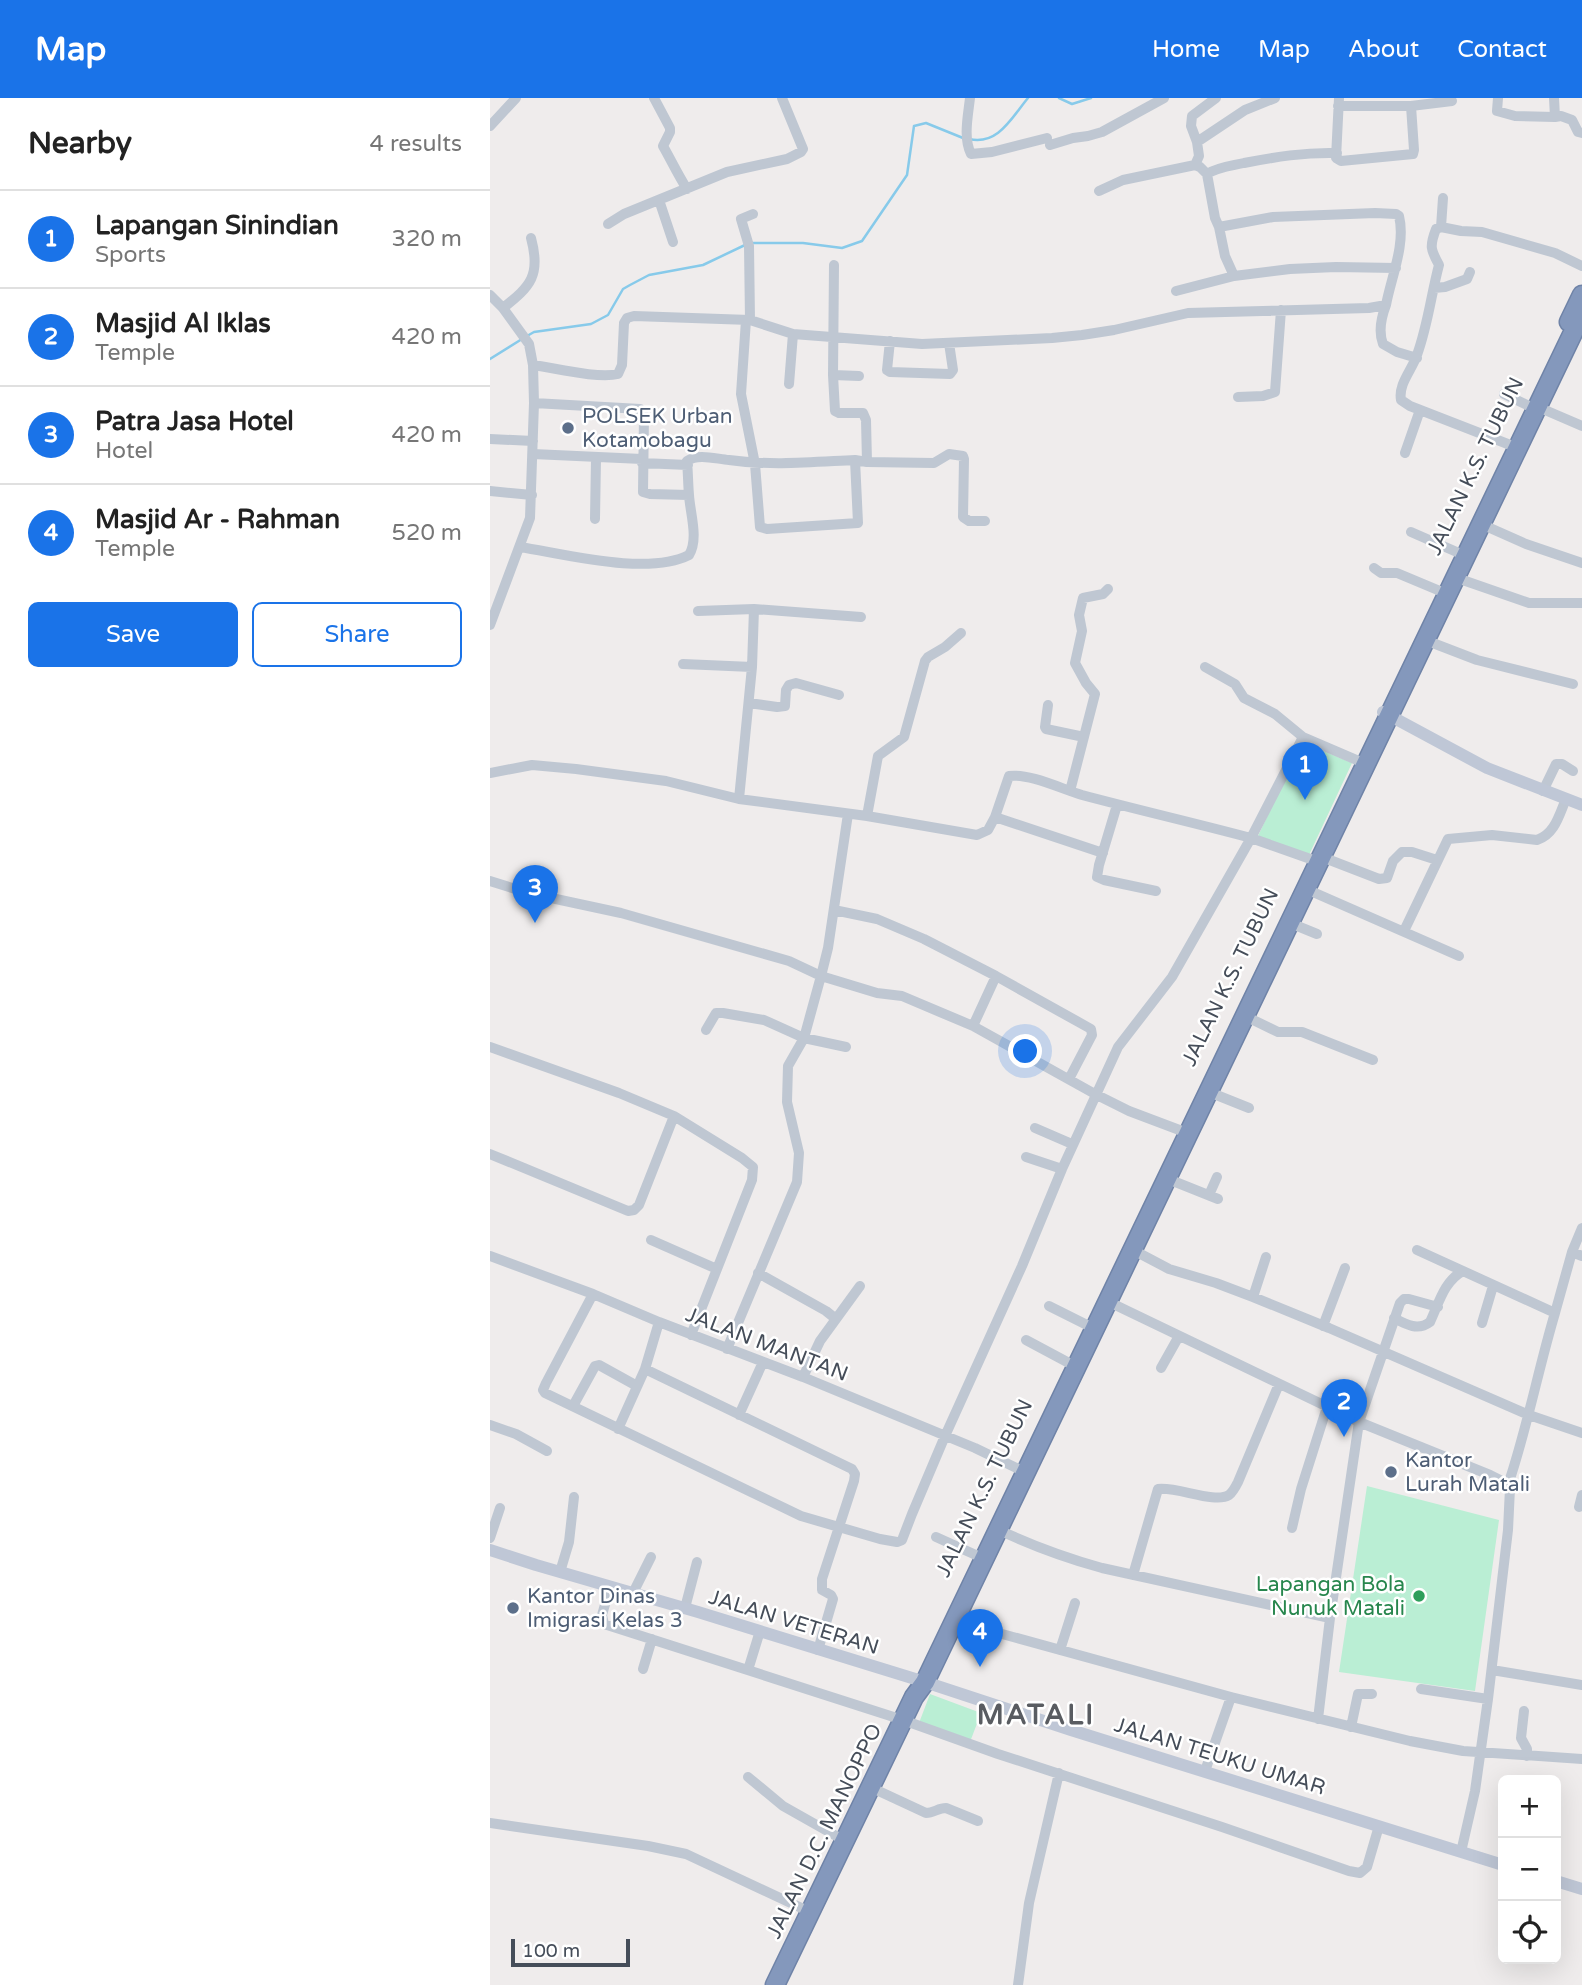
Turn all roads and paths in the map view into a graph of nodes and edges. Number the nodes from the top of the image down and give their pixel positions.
1 (516, 98) edge
2 (654, 98) edge
3 (782, 98) edge
4 (970, 98) edge
5 (1164, 98) edge
6 (1216, 98) edge
7 (1275, 98) edge
8 (1498, 98) edge
9 (1554, 98) edge
10 (1452, 101) dead end
11 (1339, 102) edge
12 (1411, 106) junction
13 (1555, 117) junction
14 (490, 126) edge
15 (1582, 133) edge
16 (1197, 142) junction
17 (1337, 153) junction
18 (1195, 165) junction
19 (1207, 174) junction
20 (687, 188) junction
21 (1099, 191) dead end
22 (1443, 198) dead end
23 (659, 200) junction
24 (752, 214) dead end
25 (608, 224) dead end
26 (1219, 227) junction
27 (1441, 227) junction
28 (531, 238) dead end
29 (673, 242) dead end
30 (834, 265) dead end
31 (1582, 266) edge
32 (1396, 268) junction
33 (1470, 272) dead end
34 (1234, 276) junction
35 (1434, 288) junction
36 (1176, 291) dead end
37 (490, 295) edge
38 (1386, 306) junction
39 (503, 308) junction
40 (1580, 308) edge
41 (1281, 310) junction
42 (748, 320) junction
43 (793, 334) junction
44 (833, 337) junction
45 (890, 341) junction
46 (949, 343) junction
47 (1417, 358) junction
48 (533, 365) junction
49 (833, 375) junction
50 (859, 376) dead end
51 (789, 384) dead end
52 (1504, 394) dead end
53 (1238, 397) dead end
54 (534, 403) junction
55 (1533, 407) junction
56 (1420, 410) junction
57 (1582, 426) edge
58 (490, 439) edge
59 (533, 441) junction
60 (1515, 446) junction
61 (1405, 453) dead end
62 (533, 454) junction
63 (596, 458) junction
64 (855, 460) junction
65 (642, 461) junction
66 (867, 463) junction
67 (755, 464) junction
68 (688, 465) junction
69 (490, 491) edge
70 (532, 495) junction
71 (689, 495) junction
72 (595, 519) dead end
73 (985, 521) dead end
74 (1481, 524) junction
75 (1410, 532) dead end
76 (520, 547) junction
77 (1459, 553) junction
78 (1582, 563) edge
79 (1374, 568) dead end
80 (1108, 589) dead end
81 (1443, 591) junction
82 (1582, 603) edge
83 (493, 604) edge
84 (754, 609) junction
85 (698, 611) dead end
86 (861, 617) dead end
87 (490, 625) edge
88 (961, 633) dead end
89 (1425, 640) junction
90 (683, 664) dead end
91 (752, 667) junction
92 (1205, 667) dead end
93 (1573, 684) dead end
94 (839, 695) dead end
95 (749, 703) junction
96 (1048, 705) dead end
97 (1386, 714) junction
98 (1084, 737) junction
99 (1303, 737) junction
100 (1359, 761) junction
101 (1573, 771) dead end
102 (490, 773) edge
103 (1543, 791) junction
104 (1070, 792) junction
105 (739, 799) junction
106 (1566, 799) junction
107 (1117, 804) junction
108 (1582, 806) edge
109 (848, 814) junction
110 (867, 816) junction
111 (995, 817) junction
112 (1251, 838) junction
113 (1103, 853) junction
114 (1317, 859) junction
115 (1437, 860) junction
116 (490, 881) edge
117 (1307, 889) junction
118 (1156, 891) dead end
119 (834, 910) junction
120 (1290, 923) junction
121 (1404, 931) junction
122 (1317, 934) dead end
123 (1459, 956) dead end
124 (821, 976) junction
125 (996, 976) junction
126 (1245, 1016) junction
127 (974, 1026) junction
128 (706, 1030) dead end
129 (804, 1038) junction
130 (490, 1047) edge
131 (846, 1047) dead end
132 (1373, 1060) dead end
133 (1069, 1079) junction
134 (1209, 1092) junction
135 (1095, 1094) junction
136 (1249, 1108) dead end
137 (674, 1116) junction
138 (1035, 1128) dead end
139 (1186, 1132) junction
140 (1072, 1144) junction
141 (490, 1154) edge
142 (1026, 1157) dead end
143 (1062, 1169) junction
144 (1217, 1177) dead end
145 (1168, 1178) junction
146 (1582, 1228) edge
147 (650, 1240) dead end
148 (1133, 1250) junction
149 (1417, 1250) dead end
150 (1577, 1254) edge
151 (1266, 1257) dead end
152 (491, 1258) edge
153 (1345, 1268) dead end
154 (717, 1269) junction
155 (1463, 1271) junction
156 (758, 1273) junction
157 (860, 1286) dead end
158 (1493, 1286) junction
159 (593, 1294) junction
160 (1253, 1297) junction
161 (1109, 1302) junction
162 (1049, 1306) dead end
163 (1437, 1307) junction
164 (1555, 1313) junction
165 (1394, 1318) junction
166 (836, 1319) junction
167 (659, 1322) junction
168 (1482, 1322) dead end
169 (1087, 1325) junction
170 (1323, 1326) junction
171 (691, 1335) junction
172 (1179, 1336) junction
173 (1027, 1340) dead end
174 (727, 1349) junction
175 (1383, 1352) junction
176 (763, 1362) junction
177 (1069, 1363) junction
178 (1161, 1368) dead end
179 (645, 1369) junction
180 (803, 1377) junction
181 (1279, 1384) junction
182 (637, 1385) junction
183 (573, 1406) junction
184 (1327, 1407) junction
185 (739, 1415) junction
186 (1530, 1415) junction
187 (1359, 1423) junction
188 (490, 1425) edge
189 (618, 1429) junction
190 (1582, 1433) edge
191 (945, 1436) junction
192 (547, 1451) dead end
193 (1023, 1472) junction
194 (1508, 1485) junction
195 (1582, 1495) edge
196 (574, 1497) dead end
197 (1578, 1507) dead end
198 (500, 1508) dead end
199 (838, 1528) junction
200 (1292, 1528) dead end
201 (999, 1530) junction
202 (936, 1536) dead end
203 (490, 1538) edge
204 (490, 1550) edge
205 (978, 1556) junction
206 (651, 1557) dead end
207 (697, 1562) dead end
208 (560, 1572) junction
209 (1133, 1575) junction
210 (610, 1587) junction
211 (633, 1593) junction
212 (1075, 1604) dead end
213 (685, 1608) junction
214 (1330, 1618) junction
215 (955, 1621) junction
216 (760, 1631) junction
217 (652, 1639) junction
218 (818, 1650) junction
219 (1060, 1650) junction
220 (643, 1669) dead end
221 (748, 1670) junction
222 (1492, 1670) junction
223 (1582, 1685) edge
224 (919, 1686) junction
225 (1421, 1689) dead end
226 (1372, 1694) dead end
227 (1231, 1697) junction
228 (1488, 1699) junction
229 (1524, 1711) dead end
230 (1318, 1719) junction
231 (903, 1720) junction
232 (1351, 1727) junction
233 (1480, 1753) junction
234 (1527, 1756) junction
235 (1582, 1759) edge
236 (1205, 1771) junction
237 (1059, 1773) junction
238 (748, 1777) dead end
239 (870, 1787) junction
240 (978, 1821) dead end
241 (490, 1824) edge
242 (1379, 1826) junction
243 (850, 1830) junction
244 (1461, 1852) junction
245 (1498, 1863) edge
246 (1561, 1883) edge
247 (1582, 1889) edge
248 (810, 1912) junction
249 (775, 1985) edge
250 (1018, 1985) edge

1 - 14 street
2 - 20 street
3 - 20 street
4 - 5 street
6 - 16 street
7 - 16 street
8 - 13 street
9 - 13 street
10 - 12 street
11 - 12 street
11 - 17 street
12 - 17 street
13 - 15 street
16 - 18 street
17 - 19 street
18 - 19 street
18 - 21 street
19 - 26 street
20 - 23 street
22 - 27 street
23 - 25 street
23 - 29 street
24 - 42 street
26 - 32 street
26 - 34 street
27 - 31 street
27 - 35 street
28 - 39 street
30 - 44 street
32 - 34 street
32 - 38 street
33 - 35 street
34 - 36 street
35 - 47 street
37 - 39 street
38 - 41 street
38 - 47 street
39 - 48 street
40 - 55 highway, JALAN K.S. TUBUN
41 - 46 street
41 - 53 street
42 - 43 street
42 - 48 street
42 - 67 street
43 - 44 street
43 - 51 street
44 - 45 street
44 - 49 street
45 - 46 street
45 - 46 street
47 - 56 street
48 - 54 street
49 - 50 street
49 - 66 street
52 - 55 street
54 - 59 street
54 - 65 street
55 - 57 street
55 - 60 highway, JALAN K.S. TUBUN
56 - 60 street
56 - 61 street
58 - 59 street
59 - 62 street
60 - 74 highway, JALAN K.S. TUBUN
60 - 77 highway, JALAN K.S. TUBUN
62 - 63 street
62 - 70 street
63 - 65 street
63 - 72 street
64 - 66 street
64 - 67 street
64 - 67 street
65 - 68 street
65 - 71 street
66 - 73 street
67 - 68 street
68 - 71 street
69 - 70 street
70 - 76 street
71 - 76 street
74 - 78 street
74 - 81 highway, JALAN K.S. TUBUN
75 - 77 street
76 - 83 street
77 - 81 highway, JALAN K.S. TUBUN
79 - 81 street
80 - 98 street
81 - 82 street
81 - 89 highway, JALAN K.S. TUBUN
81 - 97 highway, JALAN K.S. TUBUN
83 - 87 street
84 - 85 street
84 - 86 street
84 - 91 street
88 - 110 street
89 - 93 street
89 - 97 highway, JALAN K.S. TUBUN
90 - 91 street
91 - 95 street
92 - 99 street
94 - 95 street
95 - 105 street
96 - 98 street
97 - 100 highway, JALAN K.S. TUBUN
97 - 103 street
97 - 114 highway, JALAN K.S. TUBUN
98 - 104 street
99 - 100 street
99 - 112 street
100 - 114 highway, JALAN K.S. TUBUN
101 - 103 street
102 - 105 street
103 - 106 street
104 - 107 street
104 - 111 street
105 - 109 street
106 - 108 street
106 - 115 street
107 - 112 street
107 - 113 street
109 - 110 street
109 - 119 street
110 - 111 street
111 - 113 street
112 - 114 street
112 - 135 street
113 - 118 street
114 - 115 street
114 - 117 highway, JALAN K.S. TUBUN
114 - 139 highway, JALAN K.S. TUBUN
115 - 121 street
116 - 124 street
117 - 120 highway, JALAN K.S. TUBUN
117 - 121 street
119 - 124 street
119 - 125 street
120 - 122 street
120 - 126 highway, JALAN K.S. TUBUN
121 - 123 street
124 - 127 street
124 - 129 street
125 - 127 street
125 - 133 street
126 - 132 street
126 - 134 highway, JALAN K.S. TUBUN
127 - 133 street
128 - 129 street
129 - 131 street
129 - 156 street
130 - 137 street
133 - 135 street
134 - 136 street
134 - 139 highway, JALAN K.S. TUBUN
135 - 139 street
135 - 140 street
137 - 141 street
137 - 154 street
138 - 140 street
139 - 145 highway, JALAN K.S. TUBUN
139 - 169 highway, JALAN K.S. TUBUN
140 - 143 street
142 - 143 street
143 - 191 street
144 - 145 street
145 - 148 highway, JALAN K.S. TUBUN
146 - 150 street
147 - 154 street
148 - 160 street
148 - 161 highway, JALAN K.S. TUBUN
149 - 155 street
150 - 164 street
151 - 160 street
152 - 159 street, JALAN MANTAN
153 - 170 street
154 - 171 street
155 - 158 street
155 - 163 street
156 - 166 street
156 - 174 street
157 - 166 street
158 - 164 street
158 - 168 street
159 - 167 street, JALAN MANTAN
159 - 183 street
160 - 170 street
161 - 172 street
161 - 193 highway, JALAN K.S. TUBUN
162 - 169 street
163 - 165 street
163 - 165 street
164 - 186 street
165 - 175 street
166 - 180 street
167 - 171 street, JALAN MANTAN
167 - 179 street
169 - 177 highway, JALAN K.S. TUBUN
170 - 175 street
171 - 174 street, JALAN MANTAN
172 - 178 street
172 - 181 street
173 - 177 street
174 - 176 street, JALAN MANTAN
175 - 186 street
175 - 187 street
176 - 180 street, JALAN MANTAN
176 - 185 street
177 - 193 highway, JALAN K.S. TUBUN
179 - 182 street
179 - 185 street
180 - 191 street, JALAN MANTAN
181 - 184 street
181 - 209 street
182 - 183 street
182 - 189 street
183 - 189 street
184 - 187 street
184 - 200 street
185 - 199 street
186 - 190 street
186 - 194 street
187 - 194 street
187 - 214 street
188 - 192 street
189 - 199 street
191 - 193 street, JALAN MANTAN
191 - 199 street
193 - 201 highway, JALAN K.S. TUBUN
193 - 205 highway, JALAN K.S. TUBUN
194 - 222 street
195 - 197 street
196 - 208 street
198 - 203 street
199 - 218 street
201 - 209 street
201 - 215 highway, JALAN K.S. TUBUN
202 - 205 street
204 - 208 street, JALAN VETERAN
205 - 224 highway, JALAN K.S. TUBUN
206 - 211 street
207 - 213 street
208 - 210 street, JALAN VETERAN
209 - 214 street
210 - 211 street, JALAN VETERAN
210 - 217 street
211 - 213 street, JALAN VETERAN
212 - 219 street
213 - 216 street, JALAN VETERAN
214 - 230 street
215 - 219 street
215 - 224 highway, JALAN K.S. TUBUN
216 - 218 street, JALAN VETERAN
216 - 221 street
217 - 220 street
217 - 221 street
218 - 224 street, JALAN VETERAN
219 - 227 street
221 - 231 street
222 - 223 street
222 - 228 street
224 - 231 highway, JALAN D.C. MANOPPO
224 - 236 street, JALAN TEUKU UMAR
225 - 228 street
226 - 232 street
227 - 230 street
227 - 236 street
228 - 233 street
229 - 234 street
230 - 232 street
231 - 237 street
231 - 239 highway, JALAN D.C. MANOPPO
232 - 233 street
233 - 234 street
233 - 244 street
234 - 235 street
236 - 242 street, JALAN TEUKU UMAR
237 - 242 street
237 - 250 street
238 - 243 street
239 - 240 street
239 - 243 highway, JALAN D.C. MANOPPO
241 - 248 street
242 - 244 street, JALAN TEUKU UMAR
243 - 248 highway, JALAN D.C. MANOPPO
244 - 245 street, JALAN TEUKU UMAR
246 - 247 street
248 - 249 highway, JALAN D.C. MANOPPO

